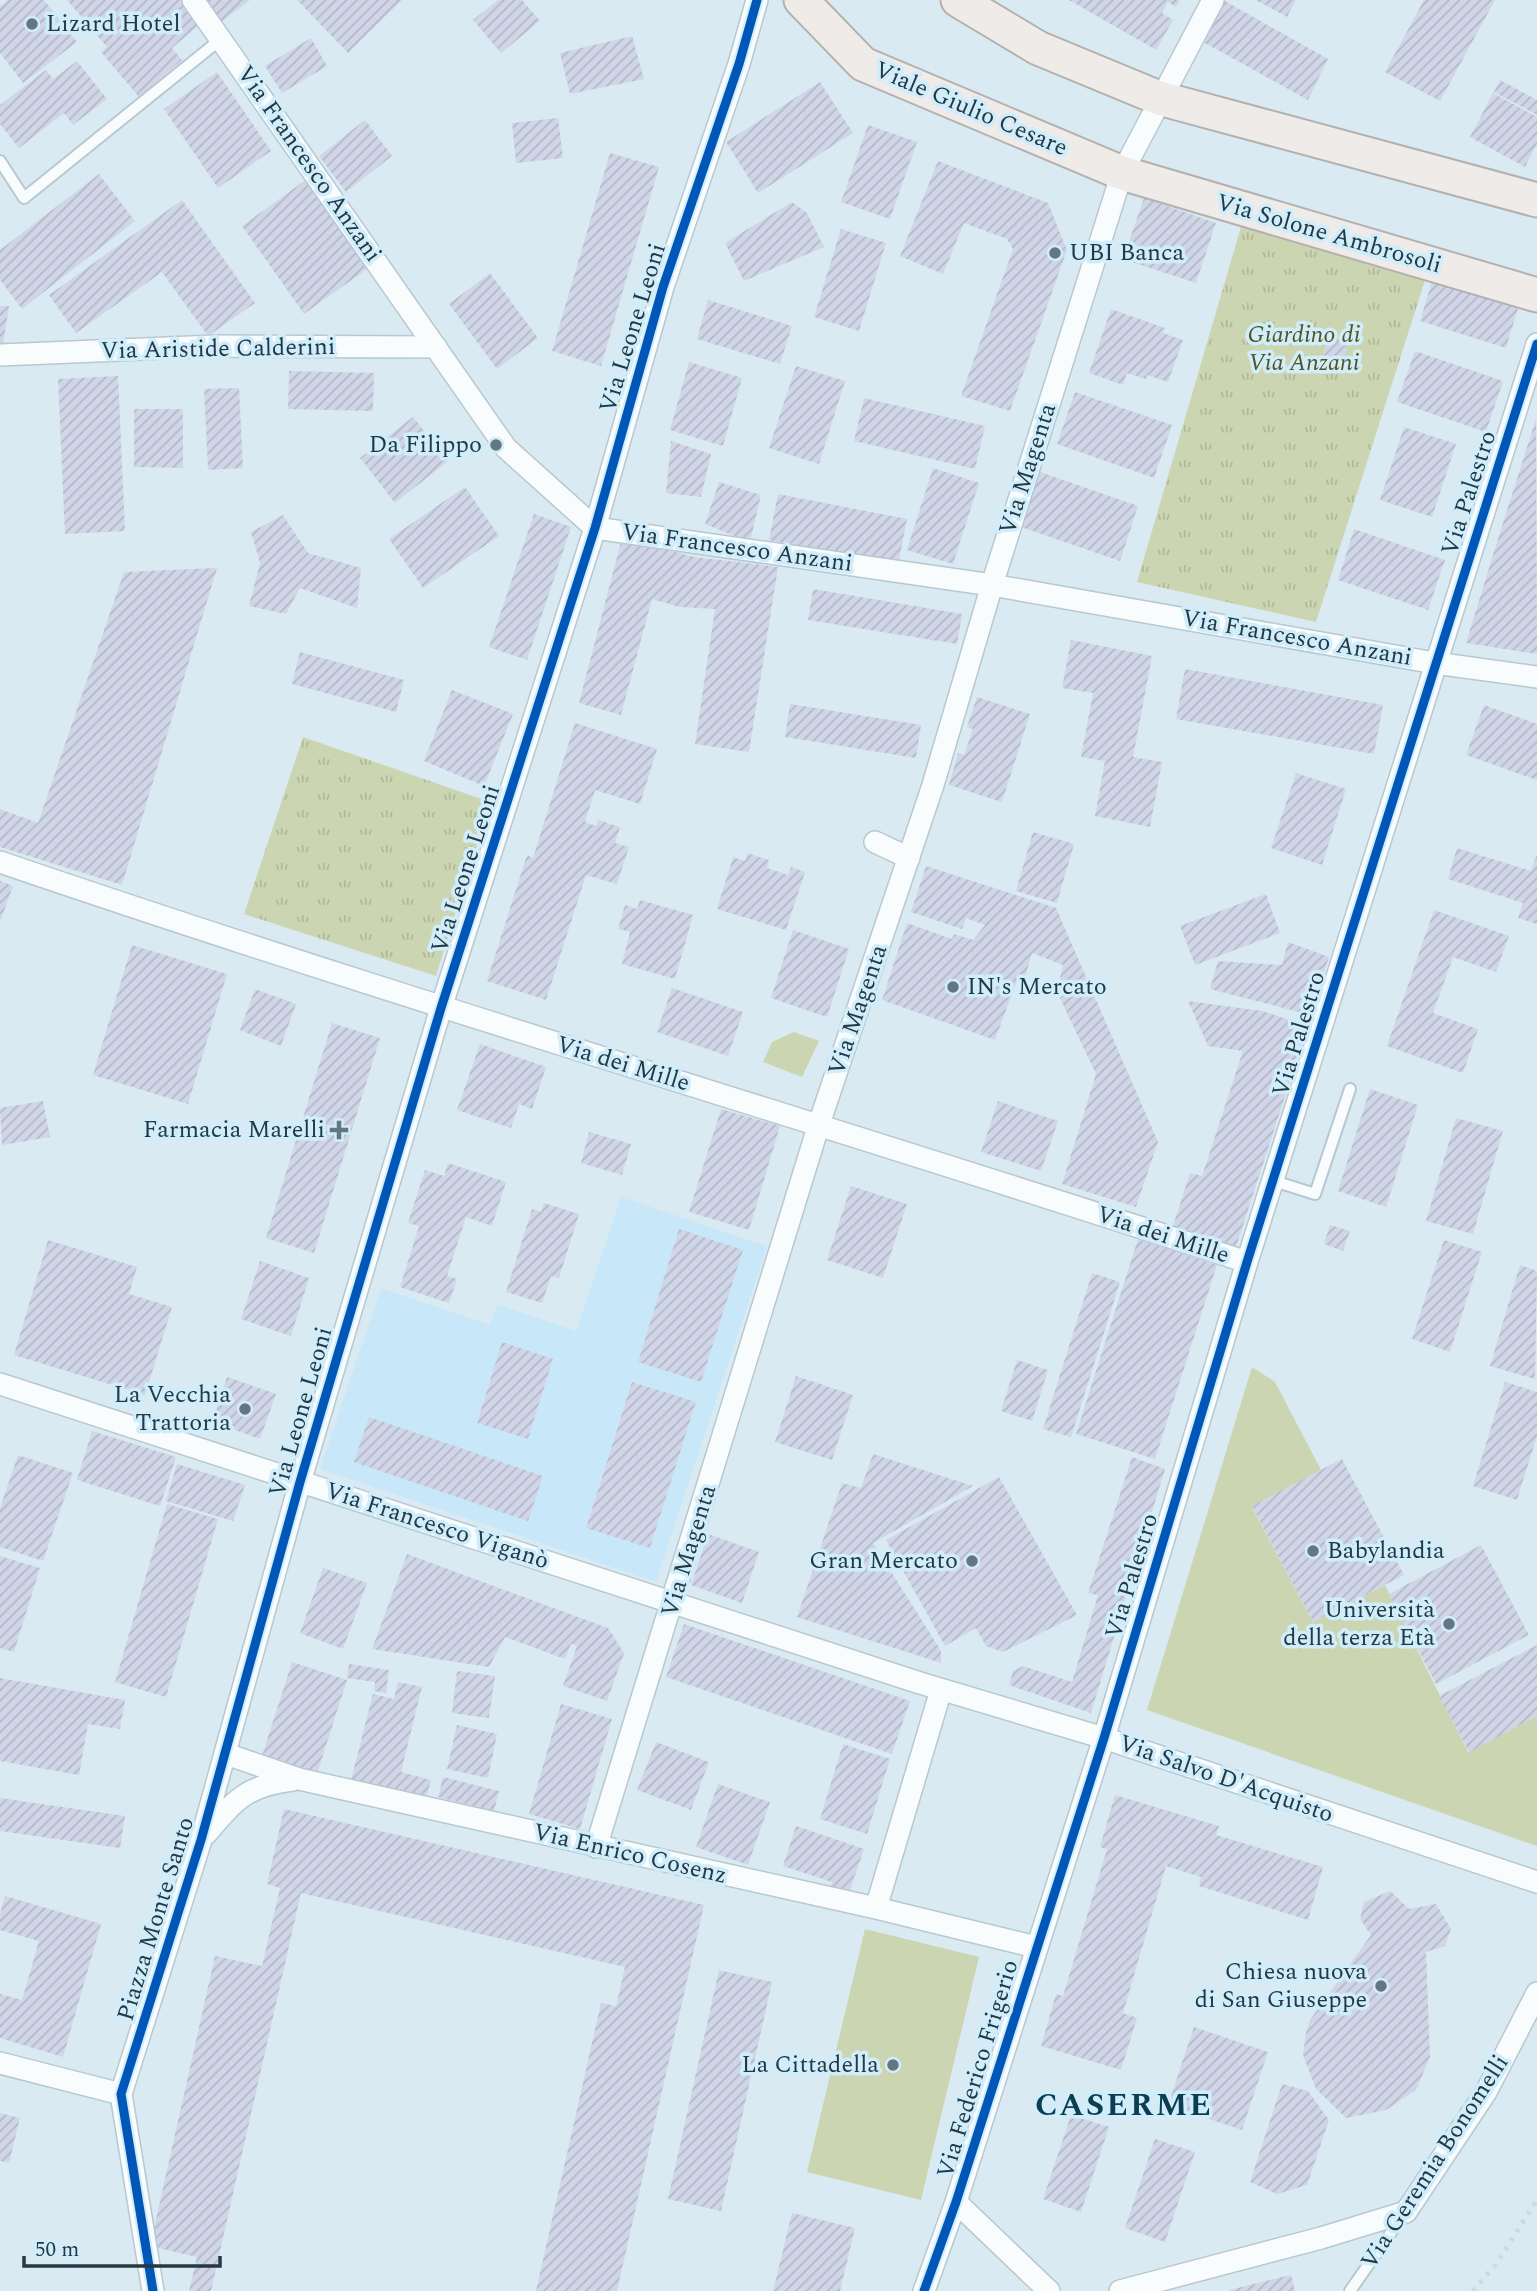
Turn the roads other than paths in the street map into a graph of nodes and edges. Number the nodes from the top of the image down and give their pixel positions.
1 (193, 0) edge
2 (757, 0) edge
3 (800, 0) edge
4 (958, 0) edge
5 (1213, 0) edge
6 (221, 39) junction
7 (1159, 98) junction
8 (0, 161) edge
9 (1122, 173) junction
10 (1537, 200) edge
11 (1537, 295) edge
12 (1537, 344) edge
13 (436, 347) junction
14 (0, 355) edge
15 (595, 528) junction
16 (992, 584) junction
17 (1435, 663) junction
18 (1537, 677) edge
19 (875, 842) dead end
20 (909, 858) junction
21 (0, 862) edge
22 (442, 1008) junction
23 (1350, 1088) dead end
24 (819, 1124) junction
25 (1274, 1181) junction
26 (1247, 1262) junction
27 (0, 1384) edge
28 (300, 1482) junction
29 (674, 1601) junction
30 (941, 1690) junction
31 (1104, 1738) junction
32 (226, 1754) junction
33 (299, 1779) junction
34 (201, 1840) junction
35 (596, 1847) junction
36 (1537, 1882) edge
37 (876, 1908) junction
38 (1036, 1947) junction
39 (1537, 1993) edge
40 (0, 2063) edge
41 (121, 2094) junction
42 (956, 2202) junction
43 (1406, 2212) junction
44 (152, 2291) edge
45 (924, 2291) edge
46 (1049, 2291) edge
47 (1120, 2291) edge
48 (1350, 2291) edge

1 - 6 street, Via Francesco Anzani
2 - 15 street, Via Leone Leoni
3 - 9 main road, Viale Giulio Cesare
4 - 7 main road
5 - 7 street, Via Magenta
6 - 8 lane
6 - 13 street, Via Francesco Anzani
7 - 9 street, Via Magenta
7 - 10 main road
9 - 11 main road, Via Solone Ambrosoli
9 - 16 street, Via Magenta
12 - 17 street, Via Palestro
13 - 14 street, Via Aristide Calderini
13 - 15 street, Via Francesco Anzani
15 - 16 street, Via Francesco Anzani
15 - 22 street, Via Leone Leoni
16 - 17 street, Via Francesco Anzani
16 - 20 street, Via Magenta
17 - 18 street, Via Francesco Anzani
17 - 25 street, Via Palestro
19 - 20 street
20 - 24 street, Via Magenta
21 - 22 street, Via dei Mille
22 - 24 street, Via dei Mille
22 - 28 street, Via Leone Leoni
23 - 25 lane
24 - 26 street, Via dei Mille
24 - 29 street, Via Magenta
25 - 26 street, Via Palestro
26 - 31 street, Via Palestro
27 - 28 street, Via Francesco Viganò
28 - 29 street, Via Francesco Viganò
28 - 32 street, Via Leone Leoni
29 - 30 street, Via Salvo D'Acquisto
29 - 35 street, Via Magenta
30 - 31 street, Via Salvo D'Acquisto
30 - 37 street
31 - 36 street, Via Salvo D'Acquisto
31 - 38 street, Via Palestro
32 - 33 street, Via Enrico Cosenz
32 - 34 street, Piazza Monte Santo
33 - 34 street
33 - 35 street, Via Enrico Cosenz
34 - 41 street, Piazza Monte Santo
35 - 37 street, Via Enrico Cosenz
37 - 38 street, Via Enrico Cosenz
38 - 42 street, Via Federico Frigerio
39 - 43 street, Via Geremia Bonomelli
40 - 41 street
41 - 44 street
42 - 45 street, Via Federico Frigerio
42 - 46 street
43 - 47 street
43 - 48 lane, Via Geremia Bonomelli

